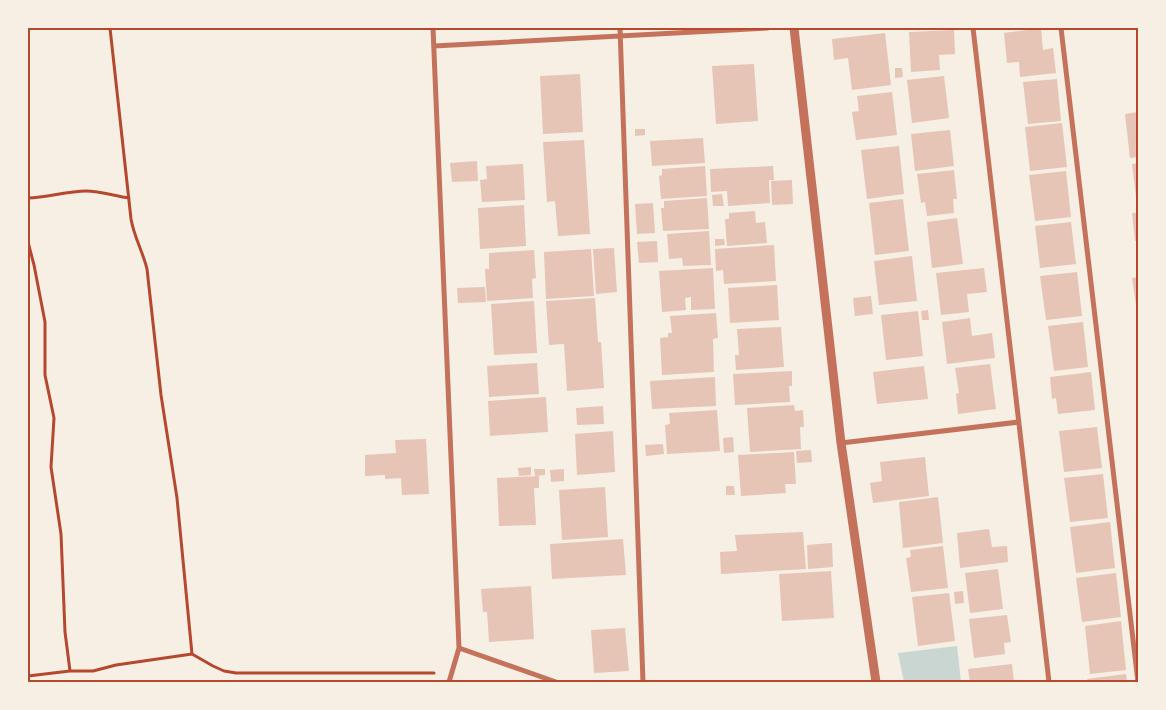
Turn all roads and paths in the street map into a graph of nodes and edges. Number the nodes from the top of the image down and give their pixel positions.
1 (110, 28) edge
2 (433, 28) edge
3 (620, 28) edge
4 (768, 28) edge
5 (794, 28) edge
6 (972, 28) edge
7 (1062, 28) edge
8 (620, 35) junction
9 (434, 46) junction
10 (28, 198) edge
11 (129, 198) junction
12 (28, 242) edge
13 (1019, 422) junction
14 (841, 442) junction
15 (459, 648) junction
16 (192, 654) junction
17 (70, 671) junction
18 (452, 673) junction
19 (28, 676) edge
20 (449, 682) edge
21 (556, 682) edge
22 (643, 682) edge
23 (876, 682) edge
24 (1050, 682) edge
25 (1138, 682) edge

1 - 11 path
2 - 9 street
3 - 8 street
4 - 8 street
5 - 14 street
6 - 13 street
7 - 25 street
8 - 9 street
8 - 22 street
9 - 15 street
10 - 11 path
11 - 16 path
12 - 17 path
13 - 14 street
13 - 24 street
14 - 23 street
15 - 18 street
15 - 21 street
16 - 17 path
16 - 18 path
17 - 19 path
18 - 20 street

